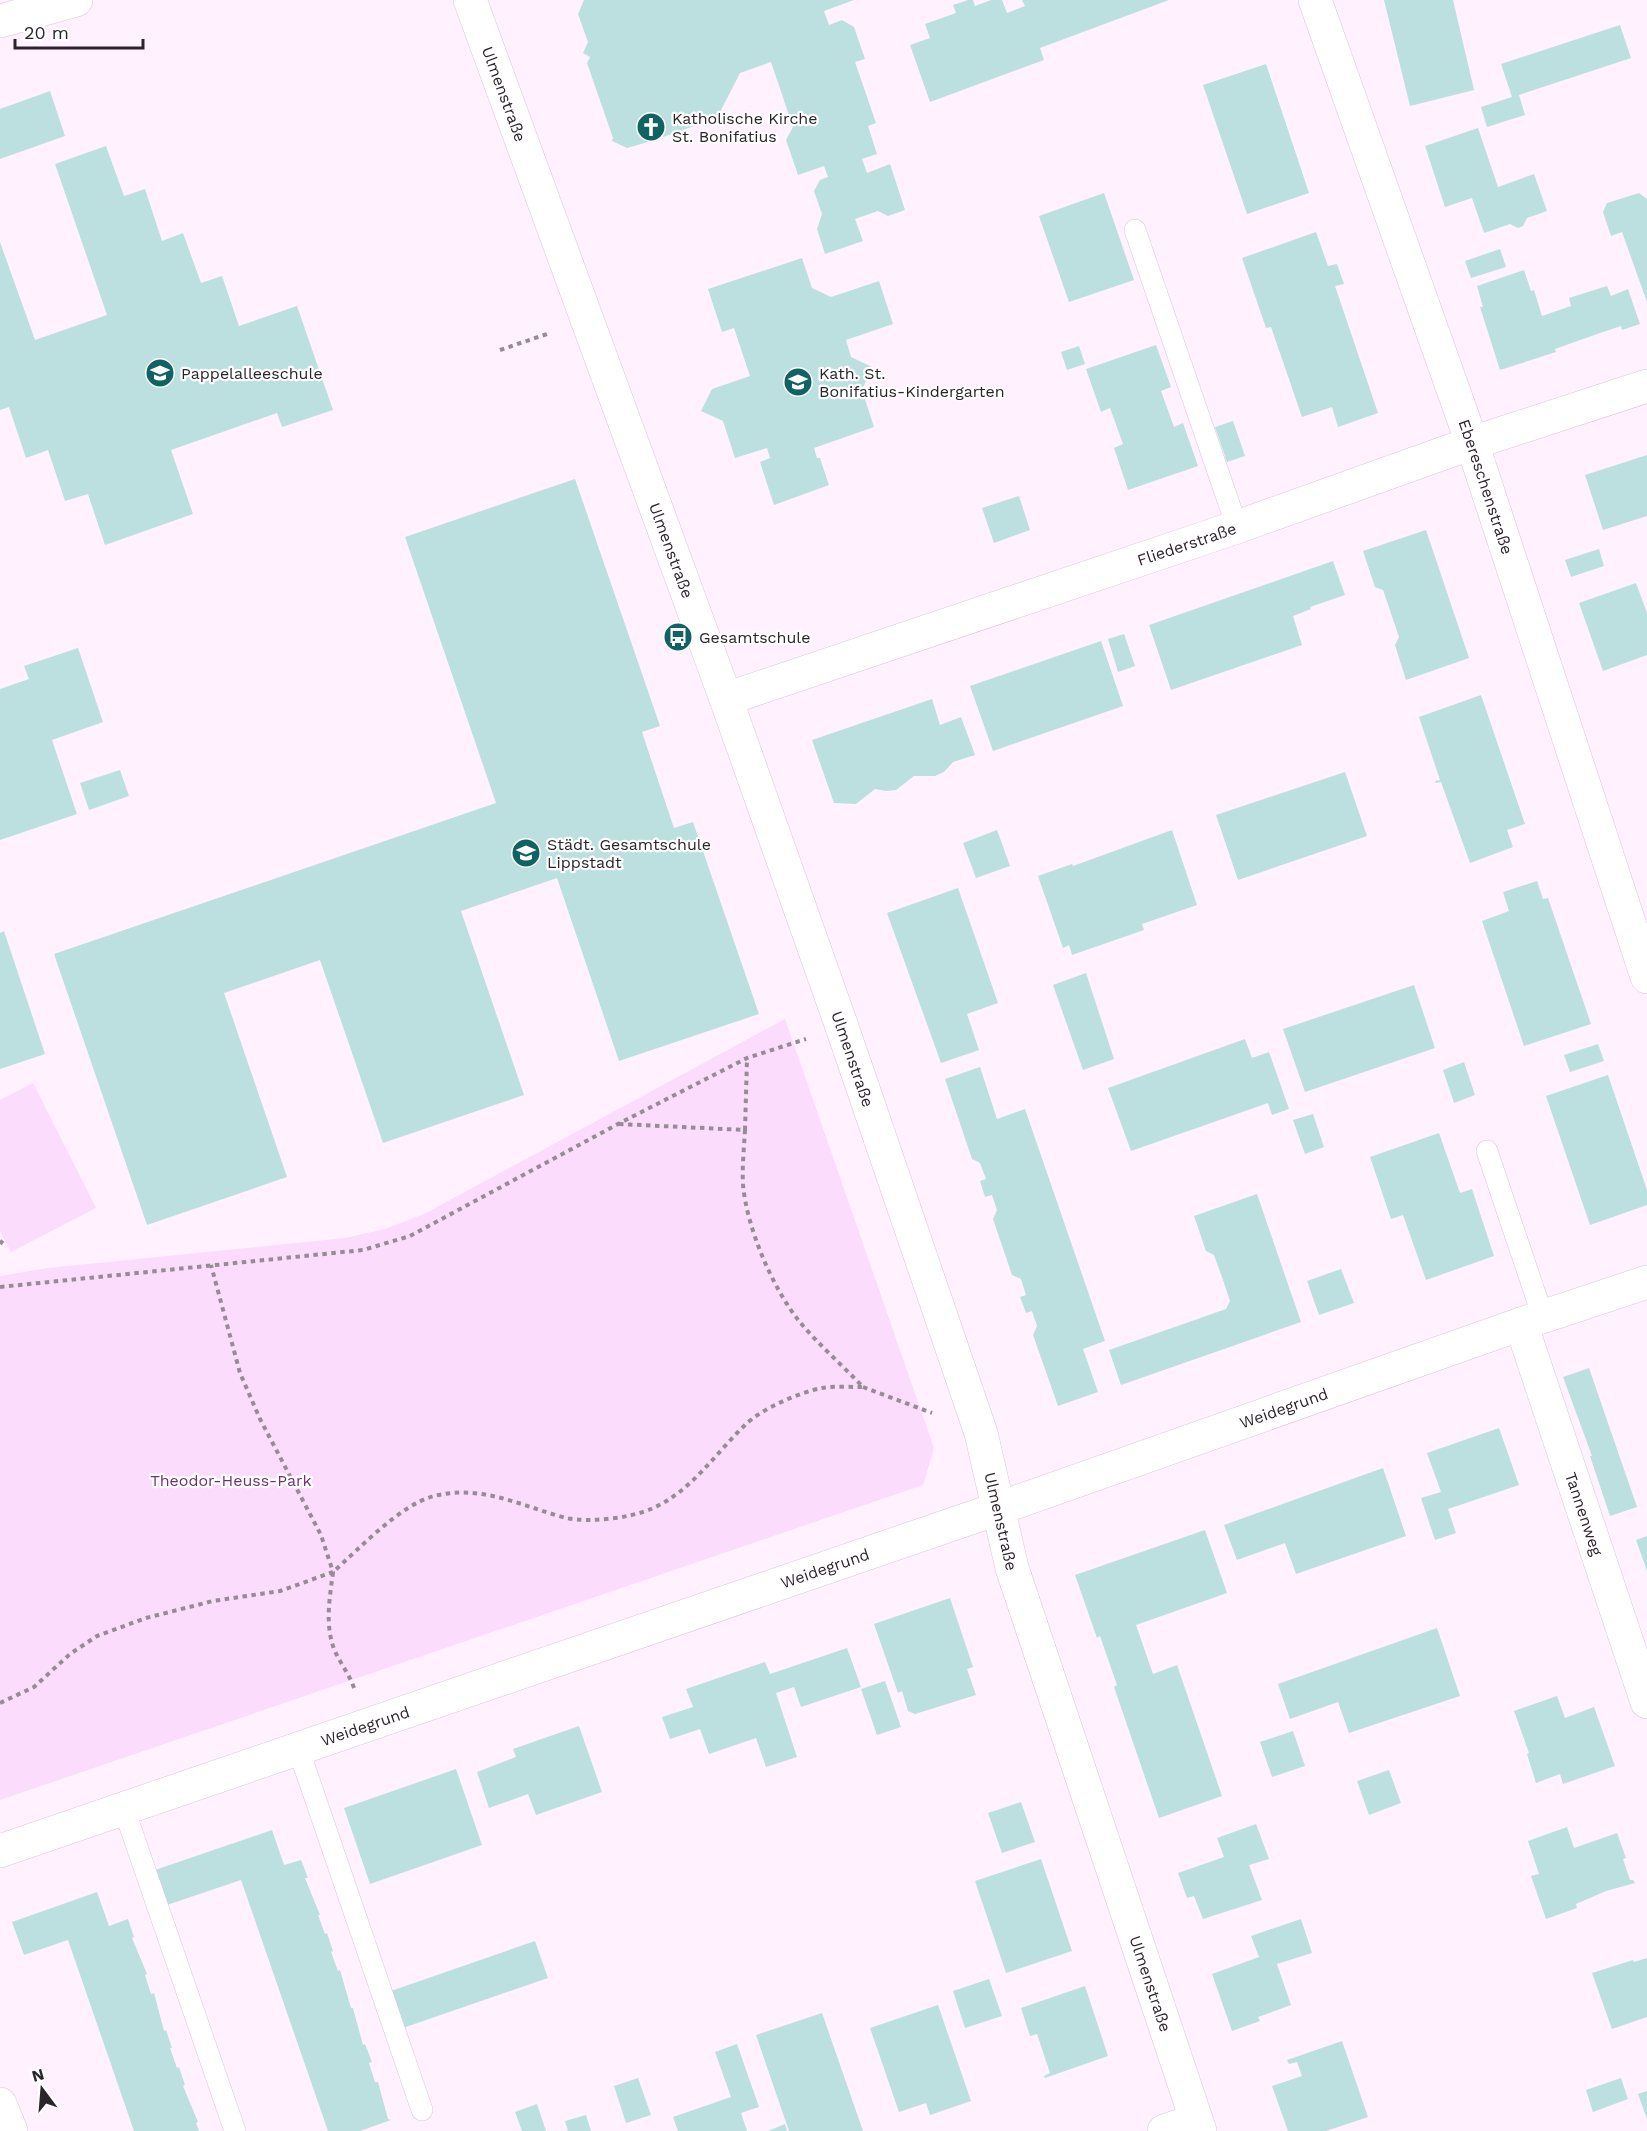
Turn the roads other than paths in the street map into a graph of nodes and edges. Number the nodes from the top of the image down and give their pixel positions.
1 (76, 0) edge
2 (470, 0) edge
3 (1315, 0) edge
4 (0, 21) edge
5 (1135, 230) dead end
6 (1647, 386) edge
7 (1472, 443) junction
8 (1237, 527) junction
9 (726, 699) junction
10 (1647, 977) edge
11 (1487, 1151) dead end
12 (1647, 1281) edge
13 (1532, 1320) junction
14 (997, 1509) junction
15 (1647, 1702) edge
16 (298, 1749) junction
17 (124, 1809) junction
18 (0, 1851) edge
19 (0, 2104) edge
20 (422, 2110) dead end
21 (1198, 2126) edge
22 (11, 2131) edge
23 (235, 2131) edge
24 (1164, 2131) edge

1 - 4 street
2 - 9 street, Ulmenstraße
3 - 7 street, Ebereschenstraße
5 - 8 lane
6 - 7 street, Fliederstraße
7 - 8 street, Fliederstraße
7 - 10 street, Ebereschenstraße
8 - 9 street, Fliederstraße
9 - 14 street, Ulmenstraße
11 - 13 lane
12 - 13 street, Weidegrund
13 - 14 street, Weidegrund
13 - 15 street, Tannenweg
14 - 16 street, Weidegrund
14 - 21 street, Ulmenstraße
16 - 17 street, Weidegrund
16 - 20 lane
17 - 18 street, Weidegrund
17 - 23 lane
19 - 22 street
21 - 24 street

